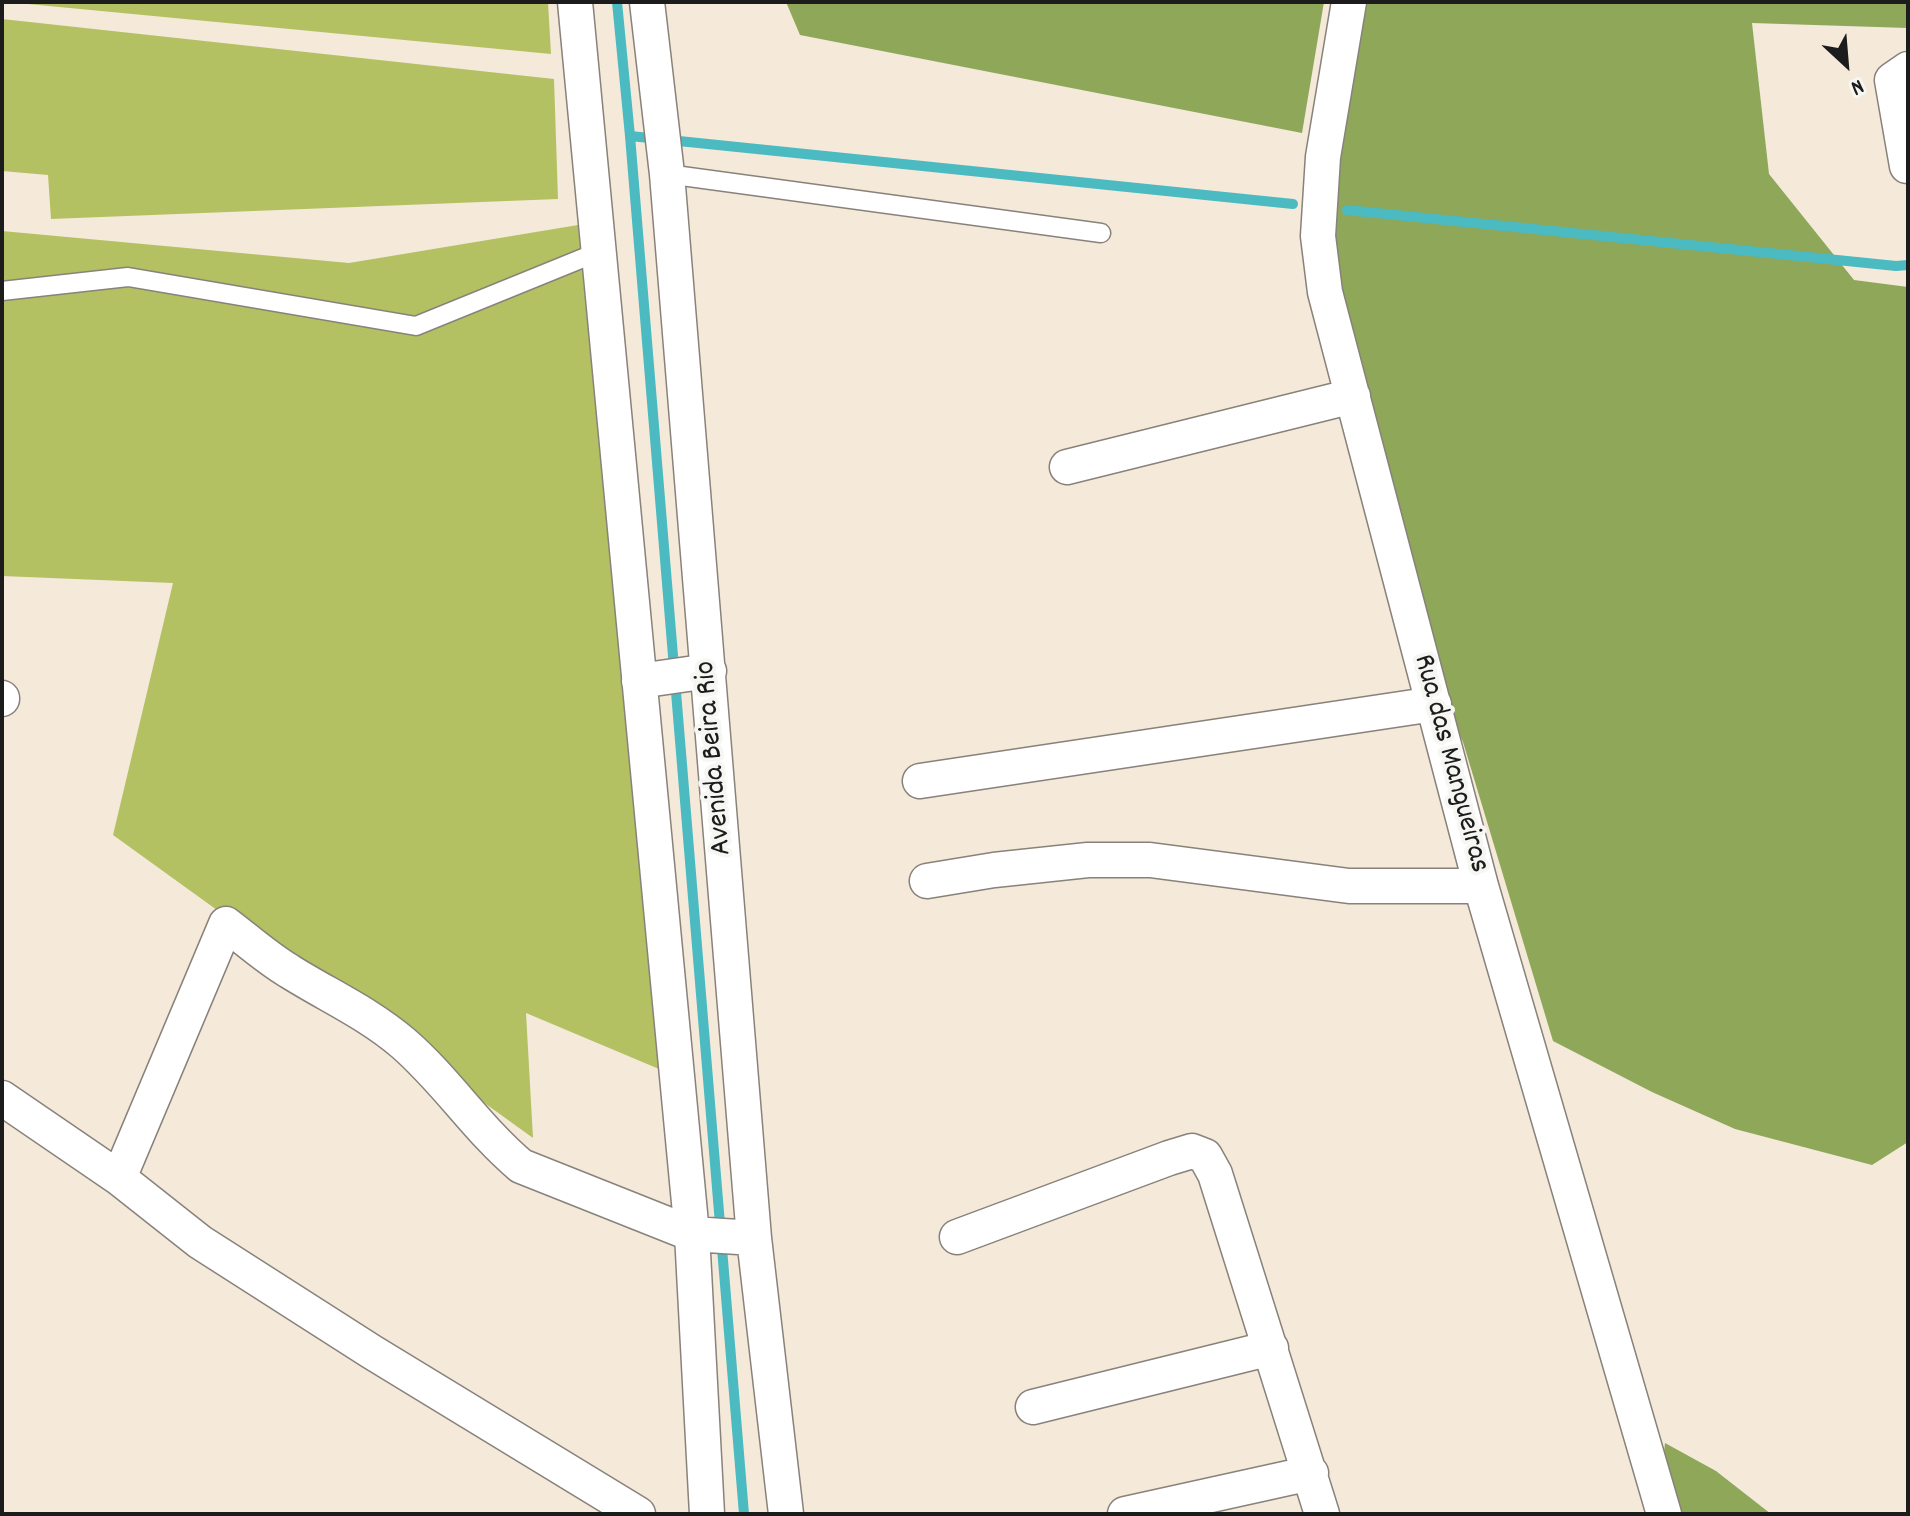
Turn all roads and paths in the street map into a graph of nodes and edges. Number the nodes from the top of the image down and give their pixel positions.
1 (575, 2) edge
2 (647, 2) edge
3 (1349, 2) edge
4 (1908, 69) edge
5 (664, 151) junction
6 (1907, 166) edge
7 (1101, 233) dead end
8 (598, 252) junction
9 (2, 291) edge
10 (1353, 396) junction
11 (1067, 467) dead end
12 (675, 676) junction
13 (1434, 704) junction
14 (920, 781) dead end
15 (927, 881) dead end
16 (1481, 886) junction
17 (2, 1098) edge
18 (119, 1178) junction
19 (722, 1236) junction
20 (957, 1237) dead end
21 (1271, 1348) junction
22 (1033, 1407) dead end
23 (1311, 1473) junction
24 (638, 1514) edge
25 (707, 1514) edge
26 (786, 1514) edge
27 (1125, 1514) edge
28 (1322, 1514) edge
29 (1664, 1514) edge

1 - 8 street, Avenida Beira Rio
2 - 5 street, Avenida Beira Rio
3 - 10 street, Rua das Mangueiras
4 - 6 street
5 - 7 lane
5 - 12 street, Avenida Beira Rio
8 - 9 lane
8 - 12 street, Avenida Beira Rio
10 - 11 street
10 - 13 street, Rua das Mangueiras
12 - 19 street, Avenida Beira Rio
12 - 19 street, Avenida Beira Rio
13 - 14 street
13 - 16 street, Rua das Mangueiras
15 - 16 street
16 - 29 street, Rua das Mangueiras
17 - 18 street
18 - 19 street
18 - 24 street
19 - 25 street, Avenida Beira Rio
19 - 26 street, Avenida Beira Rio
20 - 21 street
21 - 22 street
21 - 23 street
23 - 27 street
23 - 28 street

